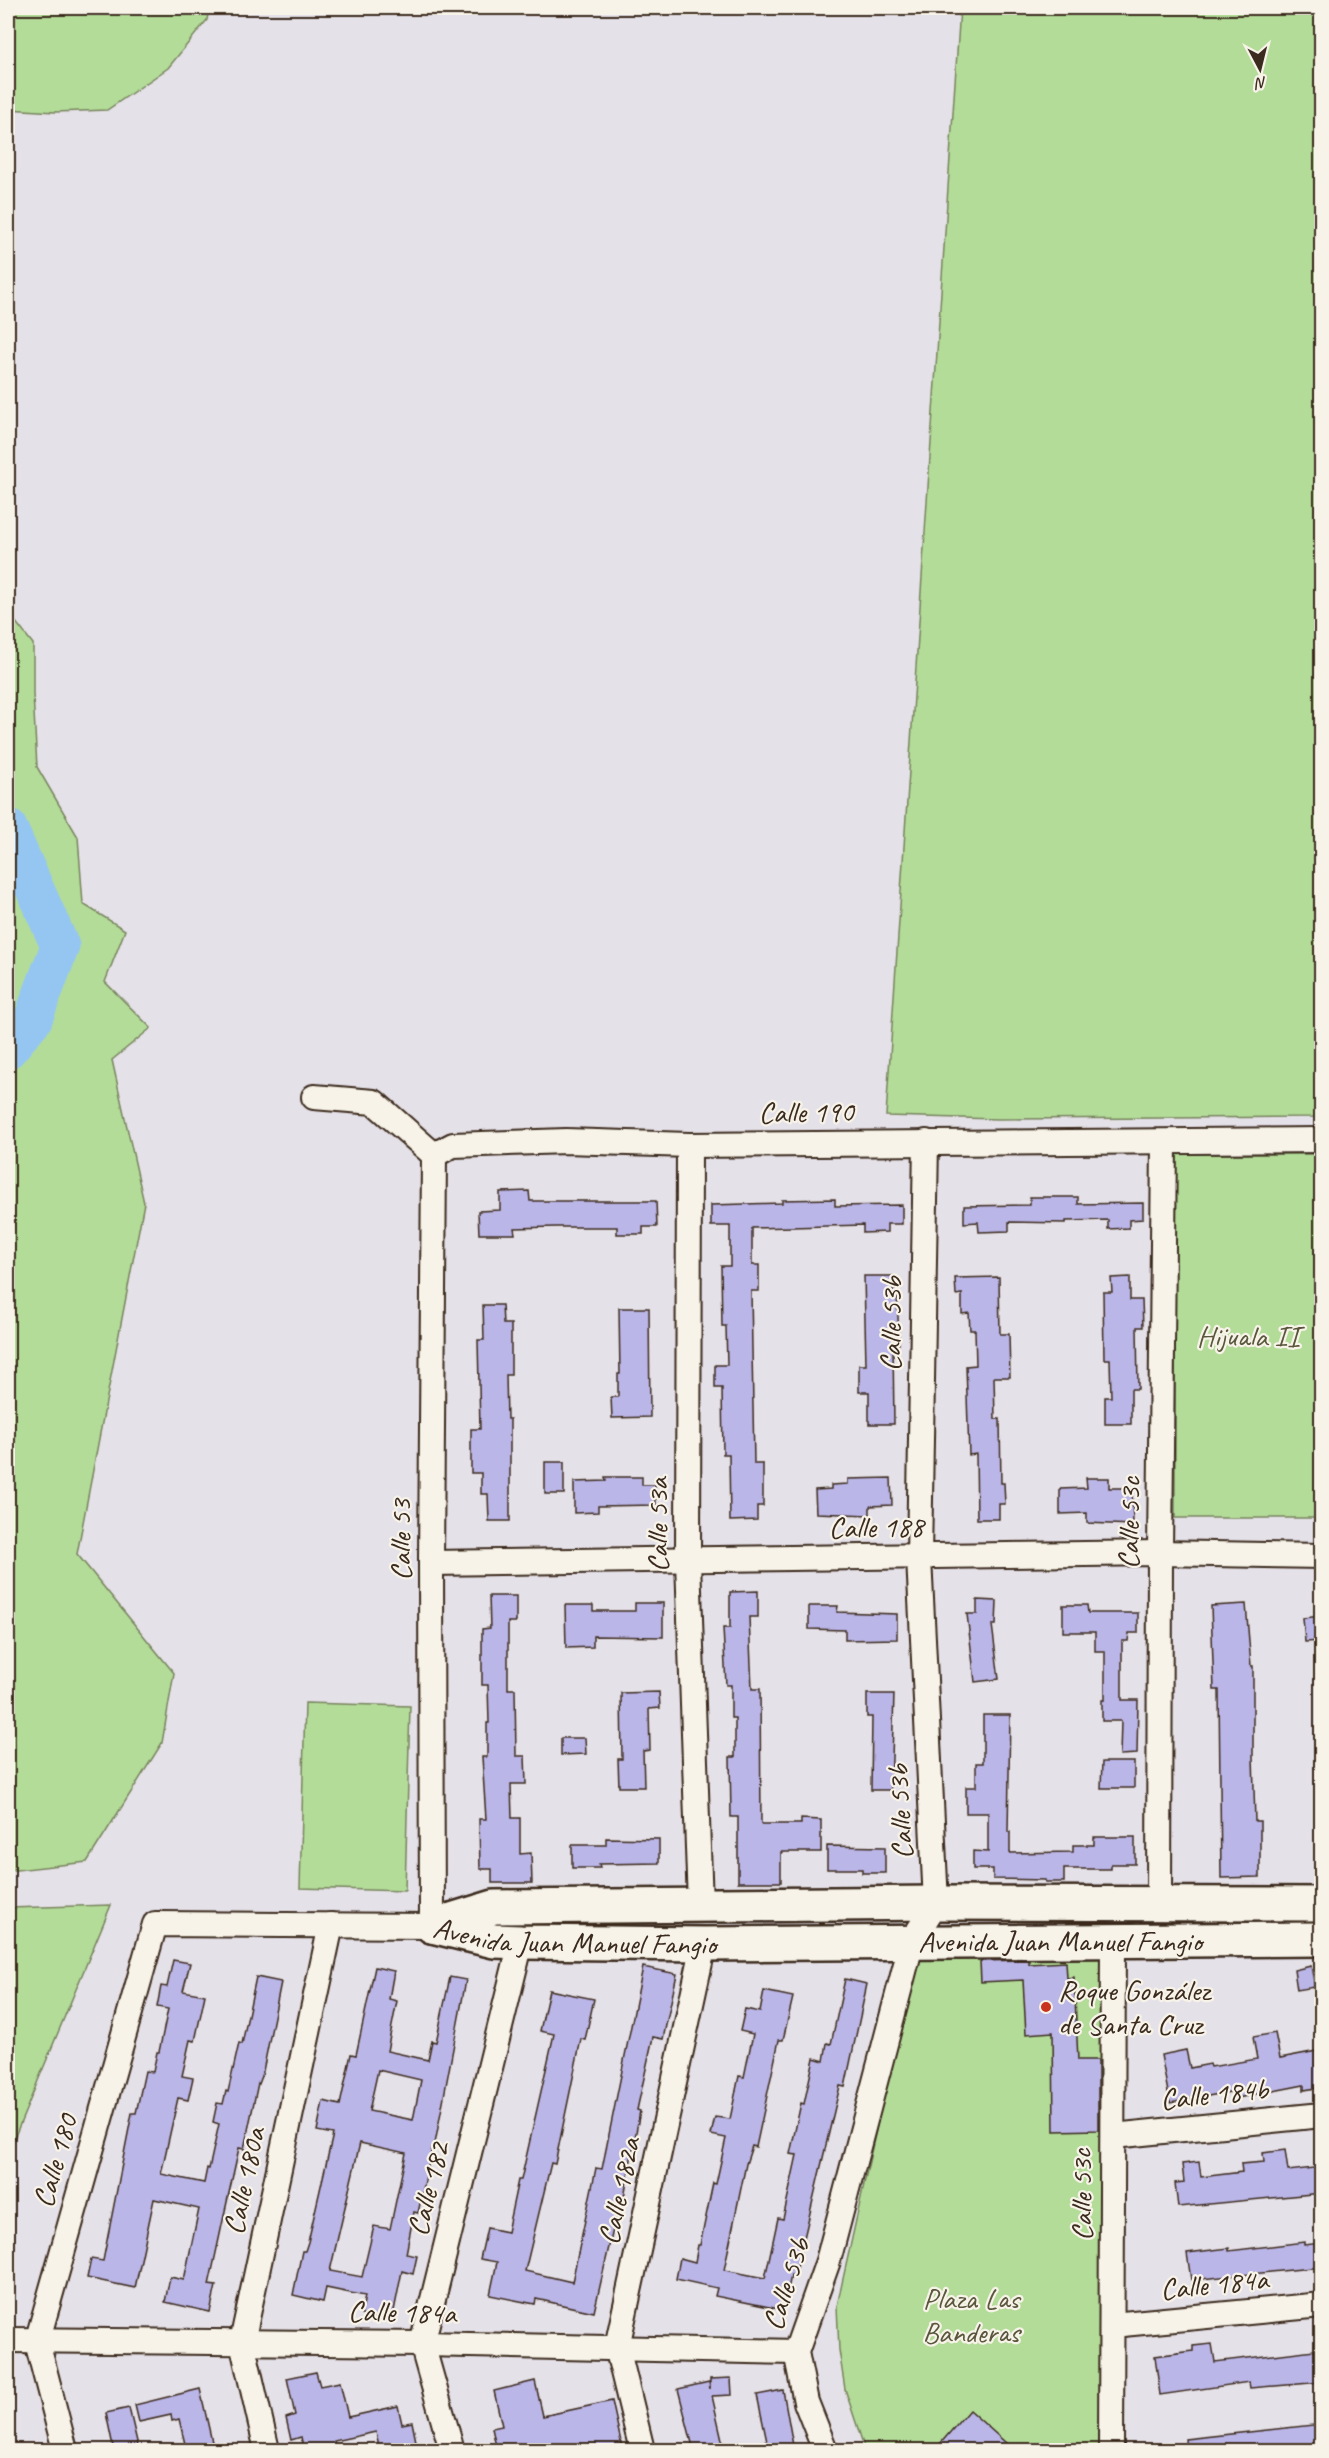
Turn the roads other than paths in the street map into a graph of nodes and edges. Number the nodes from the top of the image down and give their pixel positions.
1 (314, 1096) dead end
2 (1322, 1140) edge
3 (926, 1142) junction
4 (1164, 1142) junction
5 (689, 1145) junction
6 (434, 1155) junction
7 (1160, 1553) junction
8 (1322, 1556) edge
9 (919, 1558) junction
10 (688, 1561) junction
11 (431, 1563) junction
12 (936, 1903) junction
13 (1159, 1904) junction
14 (1322, 1904) edge
15 (700, 1905) junction
16 (331, 1925) junction
17 (432, 1926) junction
18 (1322, 1939) edge
19 (912, 1941) junction
20 (1113, 1941) junction
21 (520, 1942) junction
22 (704, 1944) junction
23 (1322, 2115) edge
24 (1113, 2136) junction
25 (1322, 2305) edge
26 (1112, 2325) junction
27 (8, 2340) edge
28 (37, 2342) junction
29 (242, 2342) junction
30 (422, 2344) junction
31 (617, 2347) junction
32 (796, 2352) junction
33 (65, 2451) edge
34 (267, 2451) edge
35 (452, 2451) edge
36 (642, 2451) edge
37 (825, 2451) edge
38 (1111, 2451) edge

1 - 6 street
2 - 4 street, Calle 190
3 - 4 street, Calle 190
3 - 5 street, Calle 190
3 - 9 street, Calle 53b
4 - 7 street, Calle 53c
5 - 6 street, Calle 190
5 - 10 street, Calle 53a
6 - 11 street, Calle 53
7 - 8 street, Calle 188
7 - 9 street, Calle 188
7 - 13 street, Calle 53c
9 - 10 street, Calle 188
9 - 12 street, Calle 53b
10 - 11 street, Calle 188
10 - 15 street, Calle 53a
11 - 17 street, Calle 53
12 - 13 main road, Avenida Juan Manuel Fangio
12 - 15 main road, Avenida Juan Manuel Fangio
12 - 19 street, Calle 53b
13 - 14 main road, Avenida Juan Manuel Fangio
15 - 17 main road, Avenida Juan Manuel Fangio
16 - 17 street
16 - 28 street, Calle 180
16 - 29 street, Calle 180a
17 - 21 main road, Avenida Juan Manuel Fangio
18 - 20 main road, Avenida Juan Manuel Fangio
19 - 20 main road, Avenida Juan Manuel Fangio
19 - 22 main road, Avenida Juan Manuel Fangio
19 - 32 street, Calle 53b
20 - 24 street, Calle 53c
21 - 22 main road, Avenida Juan Manuel Fangio
21 - 30 street, Calle 182
22 - 31 street, Calle 182a
23 - 24 street, Calle 184b
24 - 26 street, Calle 53c
25 - 26 street, Calle 184a
26 - 38 street, Calle 53c
27 - 28 street, Calle 184a
28 - 29 street, Calle 184a
28 - 33 street
29 - 30 street, Calle 184a
29 - 34 street, Calle 180a
30 - 31 street, Calle 184a
30 - 35 street, Calle 182
31 - 32 street, Calle 184a
31 - 36 street, Calle 182a
32 - 37 street, Calle 53b

